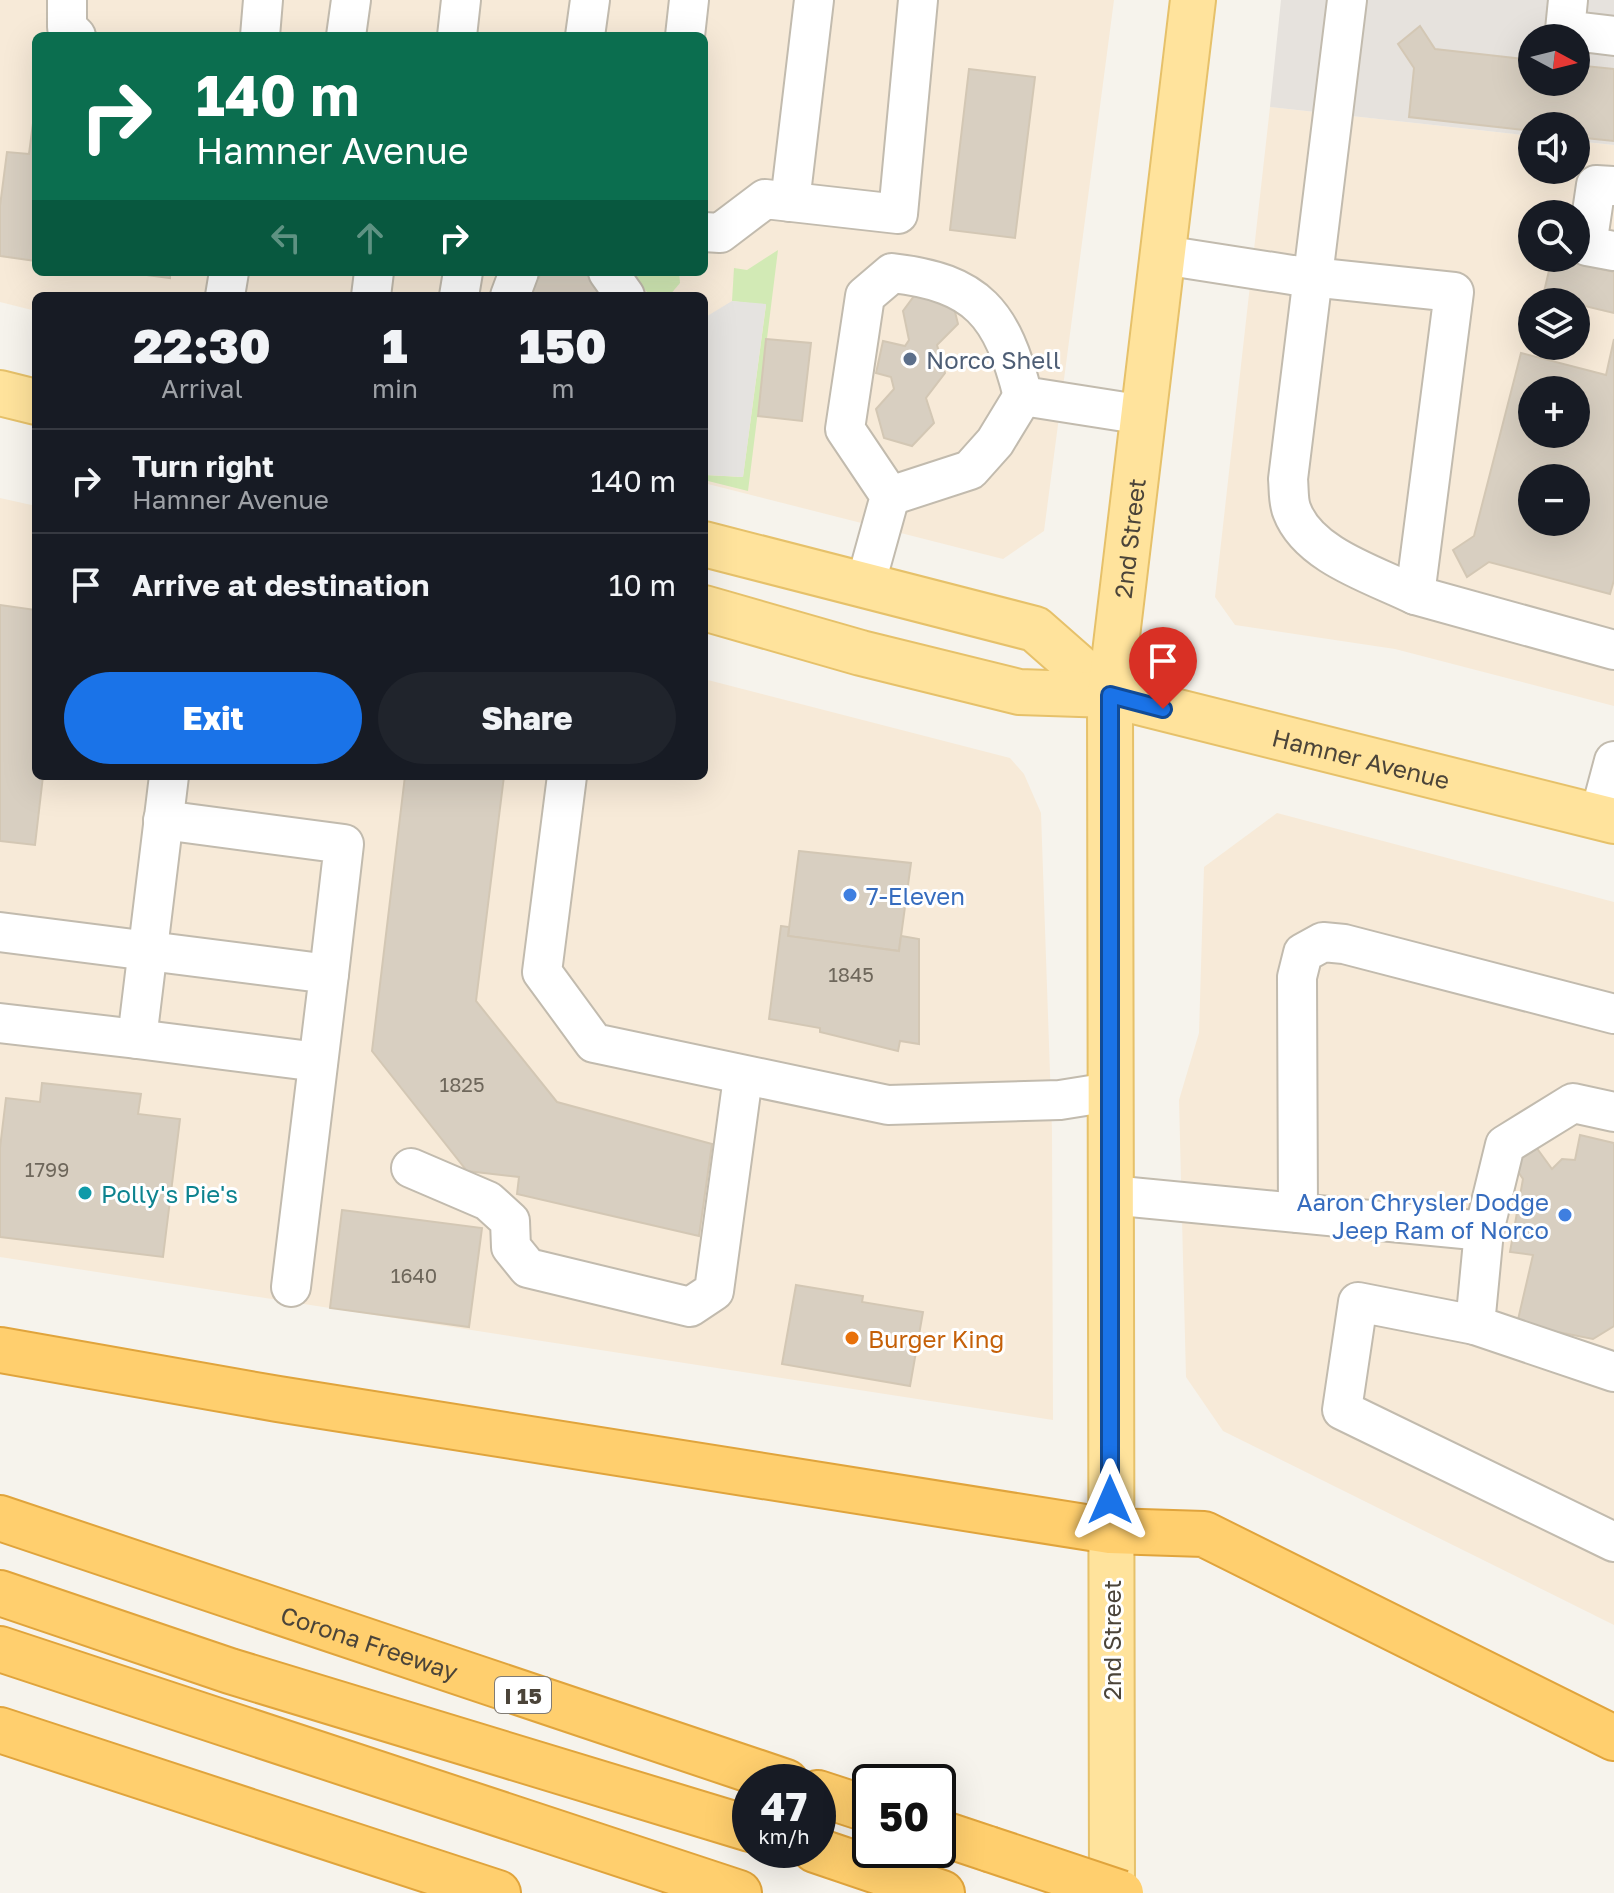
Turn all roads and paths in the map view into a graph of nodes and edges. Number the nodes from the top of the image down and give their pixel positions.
1 (67, 0) edge
2 (263, 0) edge
3 (351, 0) edge
4 (461, 0) edge
5 (590, 0) edge
6 (689, 0) edge
7 (814, 0) edge
8 (918, 0) edge
9 (1193, 0) edge
10 (1347, 0) edge
11 (1568, 0) edge
12 (72, 32) edge
13 (260, 32) edge
14 (347, 32) edge
15 (457, 32) edge
16 (586, 32) edge
17 (685, 32) edge
18 (1614, 36) edge
19 (1614, 186) edge
20 (790, 202) junction
21 (708, 232) edge
22 (1614, 251) edge
23 (1163, 255) junction
24 (1311, 277) junction
25 (0, 393) edge
26 (1023, 396) junction
27 (32, 401) edge
28 (1144, 415) junction
29 (890, 496) junction
30 (708, 545) edge
31 (865, 586) junction
32 (1415, 595) junction
33 (708, 609) edge
34 (1614, 650) edge
35 (1110, 695) junction
36 (1614, 761) edge
37 (168, 780) edge
38 (566, 780) edge
39 (1607, 819) edge
40 (163, 820) junction
41 (0, 932) edge
42 (147, 951) junction
43 (329, 974) junction
44 (1614, 1014) edge
45 (0, 1023) edge
46 (137, 1039) junction
47 (318, 1062) junction
48 (743, 1077) junction
49 (1110, 1092) junction
50 (1614, 1112) edge
51 (411, 1168) dead end
52 (1110, 1195) junction
53 (1298, 1213) junction
54 (1484, 1231) junction
55 (291, 1287) dead end
56 (1475, 1325) junction
57 (0, 1350) edge
58 (1614, 1372) edge
59 (0, 1518) edge
60 (1110, 1531) junction
61 (1614, 1542) edge
62 (0, 1593) edge
63 (0, 1649) edge
64 (0, 1730) edge
65 (1614, 1738) edge
66 (732, 1764) edge
67 (732, 1824) edge
68 (956, 1838) edge
69 (836, 1857) edge
70 (498, 1893) edge
71 (739, 1893) edge
72 (942, 1893) edge
73 (1112, 1893) edge
74 (1121, 1893) edge

1 - 12 lane
2 - 13 lane
3 - 14 lane
4 - 15 lane
5 - 16 lane
6 - 17 lane
7 - 20 lane
8 - 20 lane
9 - 23 main road, 2nd Street
10 - 24 lane
11 - 18 lane
19 - 22 lane
20 - 21 lane
23 - 24 lane
23 - 28 main road, 2nd Street
24 - 32 lane
24 - 32 lane
25 - 27 main road
26 - 28 lane
26 - 29 lane
26 - 29 lane
28 - 35 main road, 2nd Street
29 - 31 lane
30 - 31 main road, Hamner Avenue
31 - 35 main road, Hamner Avenue
32 - 34 lane
33 - 35 main road, Hamner Avenue
35 - 39 main road, Hamner Avenue
35 - 49 main road, 2nd Street
36 - 39 lane
37 - 40 lane
38 - 48 lane
40 - 42 lane
40 - 43 lane
41 - 42 lane
42 - 43 lane
42 - 46 lane
43 - 47 lane
44 - 53 lane
45 - 46 lane
46 - 47 lane
47 - 55 lane
48 - 49 lane
48 - 51 lane
49 - 52 main road, 2nd Street
50 - 54 lane
52 - 53 lane
52 - 60 main road, 2nd Street
53 - 54 lane
54 - 56 lane
56 - 58 lane
56 - 61 lane
57 - 60 highway
59 - 66 highway, Corona Freeway / I 15
60 - 65 highway
60 - 73 main road, 2nd Street
62 - 67 highway
63 - 71 highway
64 - 70 highway
68 - 74 highway, bridge
69 - 72 highway

